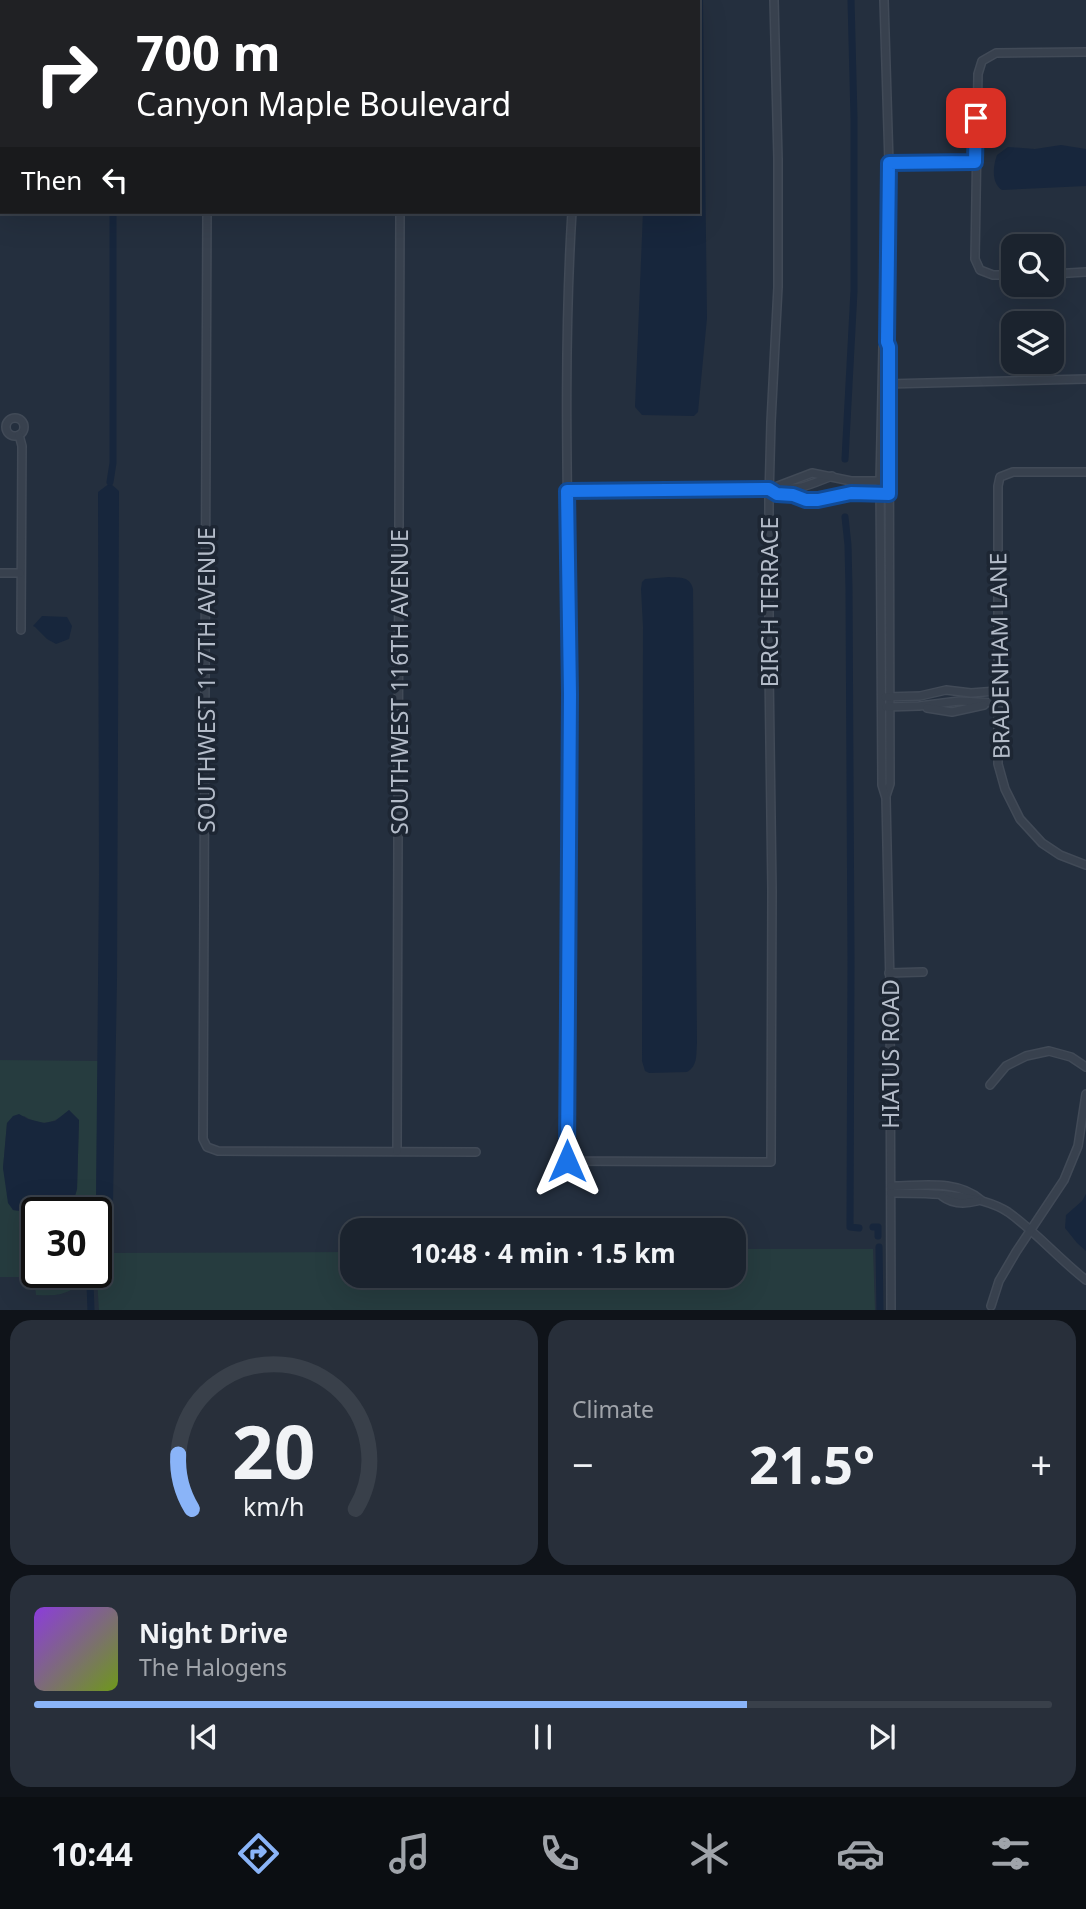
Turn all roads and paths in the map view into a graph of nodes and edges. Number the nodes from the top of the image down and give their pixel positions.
1 (774, 0) edge
2 (884, 0) edge
3 (1086, 52) edge
4 (975, 162) junction
5 (889, 163) junction
6 (207, 214) edge
7 (400, 214) edge
8 (572, 214) edge
9 (1086, 272) edge
10 (1064, 273) edge
11 (1001, 275) edge
12 (1086, 379) edge
13 (885, 384) junction
14 (19, 435) dead end
15 (1086, 472) edge
16 (832, 476) junction
17 (880, 481) junction
18 (890, 481) junction
19 (779, 487) junction
20 (803, 487) junction
21 (769, 489) junction
22 (567, 491) junction
23 (880, 494) junction
24 (889, 494) junction
25 (806, 500) junction
26 (0, 573) edge
27 (20, 573) junction
28 (20, 630) dead end
29 (956, 691) junction
30 (997, 691) junction
31 (885, 697) junction
32 (956, 701) junction
33 (997, 703) junction
34 (919, 706) junction
35 (885, 707) junction
36 (958, 710) junction
37 (1086, 866) edge
38 (923, 972) dead end
39 (889, 973) junction
40 (1086, 1067) edge
41 (990, 1085) dead end
42 (1086, 1094) edge
43 (397, 1151) junction
44 (476, 1152) dead end
45 (891, 1190) junction
46 (981, 1201) junction
47 (1032, 1231) junction
48 (1086, 1280) edge
49 (991, 1306) dead end
50 (891, 1310) edge

1 - 21 street, BIRCH TERRACE
2 - 5 street, HIATUS ROAD
3 - 4 street
4 - 5 street
4 - 11 street
5 - 13 street, HIATUS ROAD
6 - 43 street, SOUTHWEST 117TH AVENUE
7 - 43 street, SOUTHWEST 116TH AVENUE
8 - 22 street
9 - 10 street
12 - 13 street
13 - 17 street, HIATUS ROAD
13 - 18 street, HIATUS ROAD
14 - 27 street
15 - 30 street, BRADENHAM LANE
16 - 17 street
16 - 19 street
16 - 20 street
17 - 18 street
17 - 23 street, HIATUS ROAD
18 - 24 street, HIATUS ROAD
19 - 20 street
19 - 21 street
20 - 25 street
21 - 22 street
21 - 22 street, BIRCH TERRACE
21 - 25 street
23 - 24 street
23 - 25 street
23 - 31 street, HIATUS ROAD
24 - 31 street, HIATUS ROAD
26 - 27 street
27 - 28 street
29 - 30 street
29 - 31 street
29 - 32 street
30 - 33 street, BRADENHAM LANE
31 - 35 street, HIATUS ROAD
32 - 33 street
32 - 34 street
32 - 36 street
33 - 36 street
33 - 37 street, BRADENHAM LANE
34 - 35 street
34 - 36 street
35 - 39 street, HIATUS ROAD
38 - 39 street
39 - 45 street, HIATUS ROAD
40 - 41 street
42 - 47 street
43 - 44 street
45 - 46 street
45 - 46 street
45 - 50 street, HIATUS ROAD
46 - 47 street
47 - 48 street
47 - 49 street

